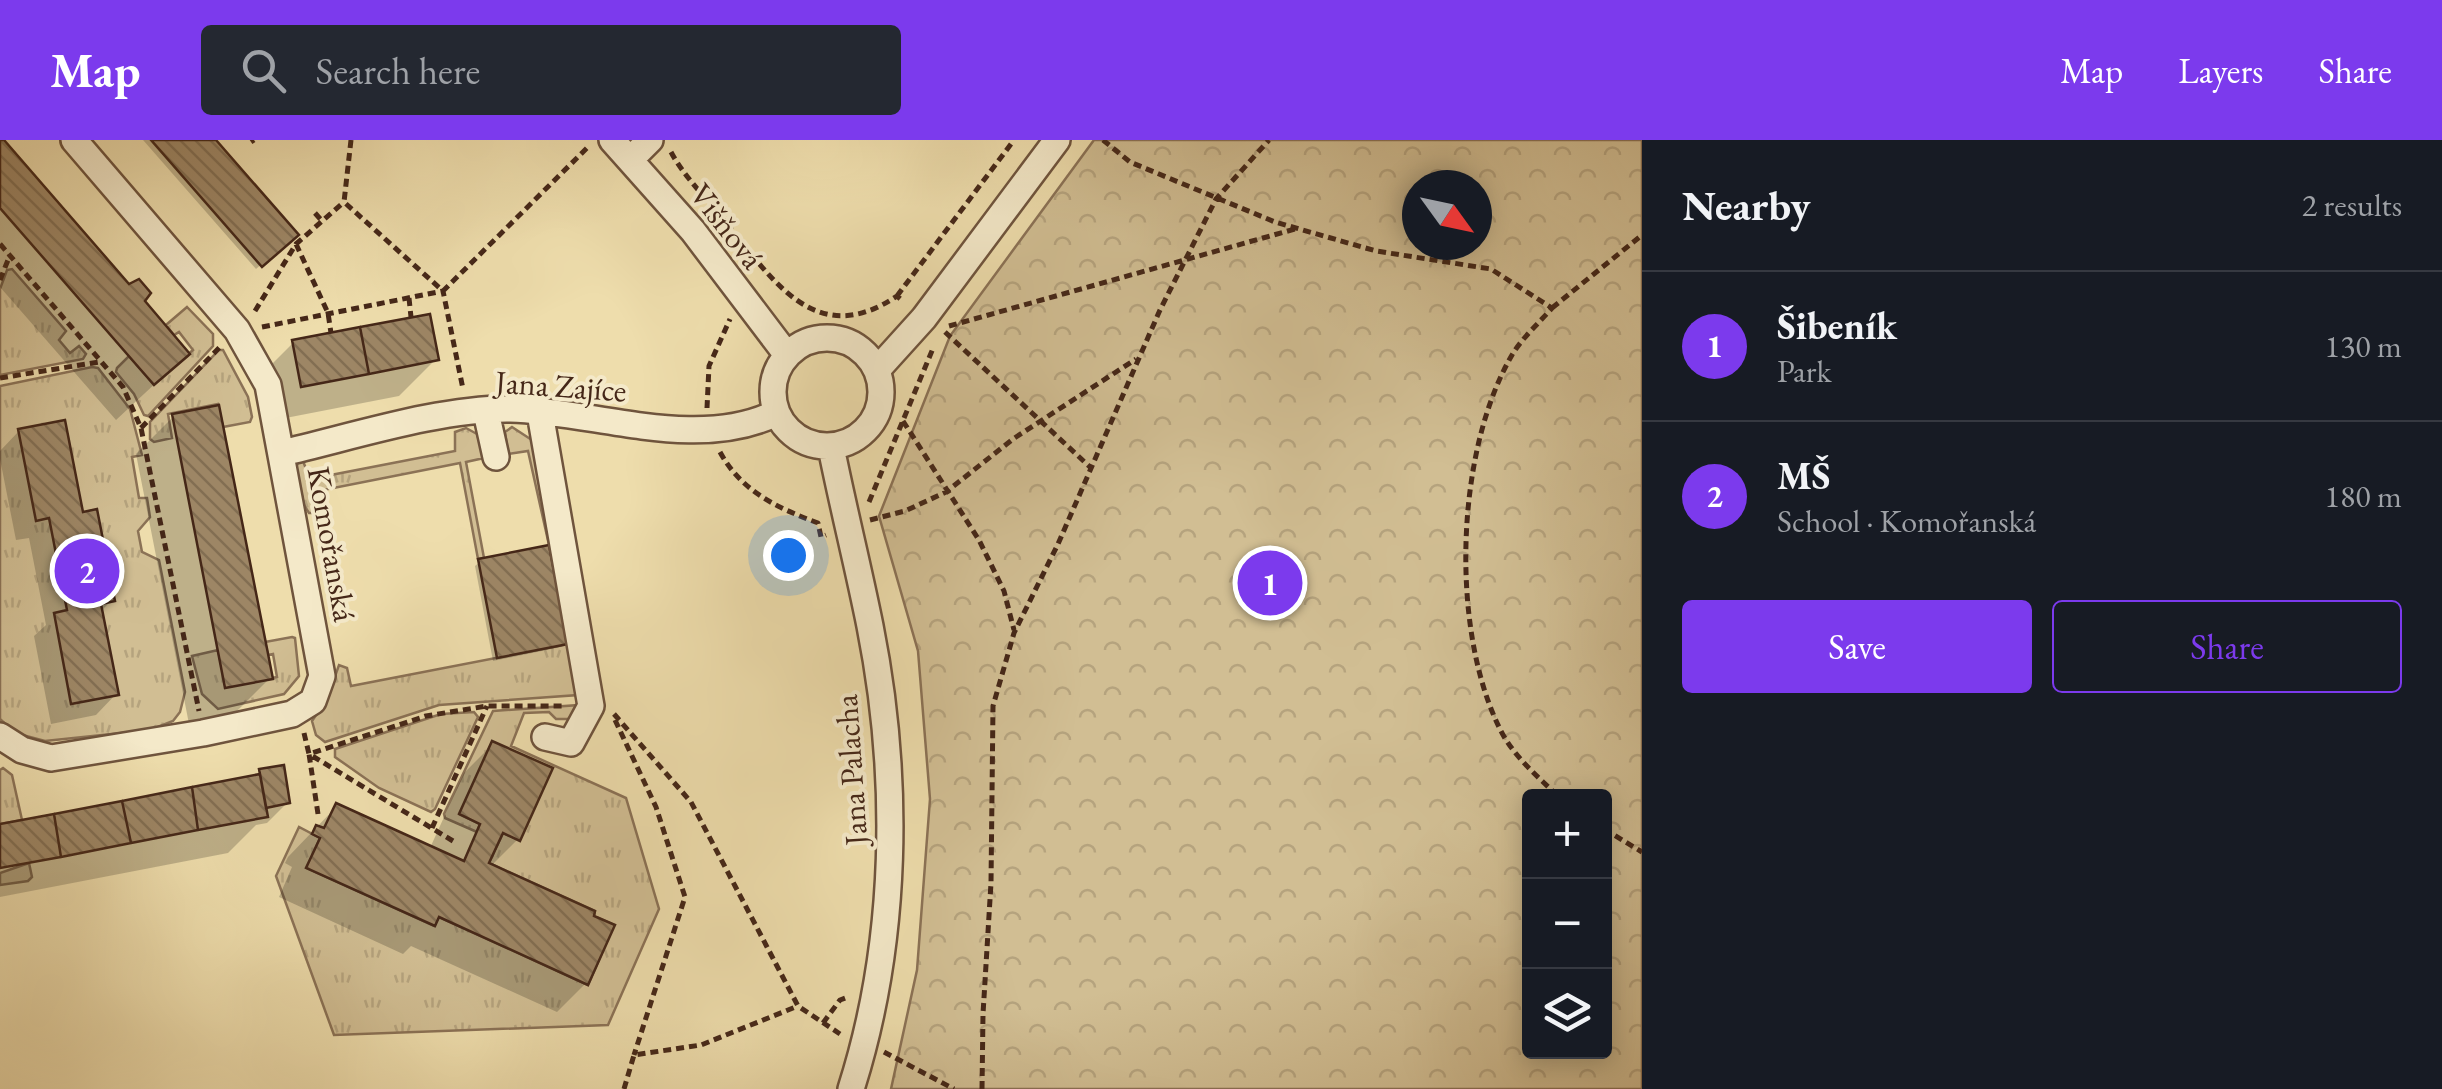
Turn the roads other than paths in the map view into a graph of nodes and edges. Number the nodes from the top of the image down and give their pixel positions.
1 (74, 140) edge
2 (650, 140) edge
3 (1057, 140) edge
4 (600, 143) edge
5 (631, 159) junction
6 (787, 355) junction
7 (877, 370) junction
8 (486, 412) junction
9 (540, 413) junction
10 (776, 413) junction
11 (831, 447) junction
12 (282, 453) junction
13 (496, 456) dead end
14 (0, 736) edge
15 (545, 737) dead end
16 (851, 1089) edge

1 - 12 street, Komořanská
2 - 5 street
3 - 7 street
4 - 5 street, Višňová
5 - 6 street, Višňová
6 - 7 street
6 - 10 street
7 - 11 street
8 - 9 street, Jana Zajíce
8 - 12 street, Jana Zajíce
8 - 13 street
9 - 10 street, Jana Zajíce
9 - 15 street
10 - 11 street
11 - 16 street, Jana Palacha
12 - 14 street, Komořanská

